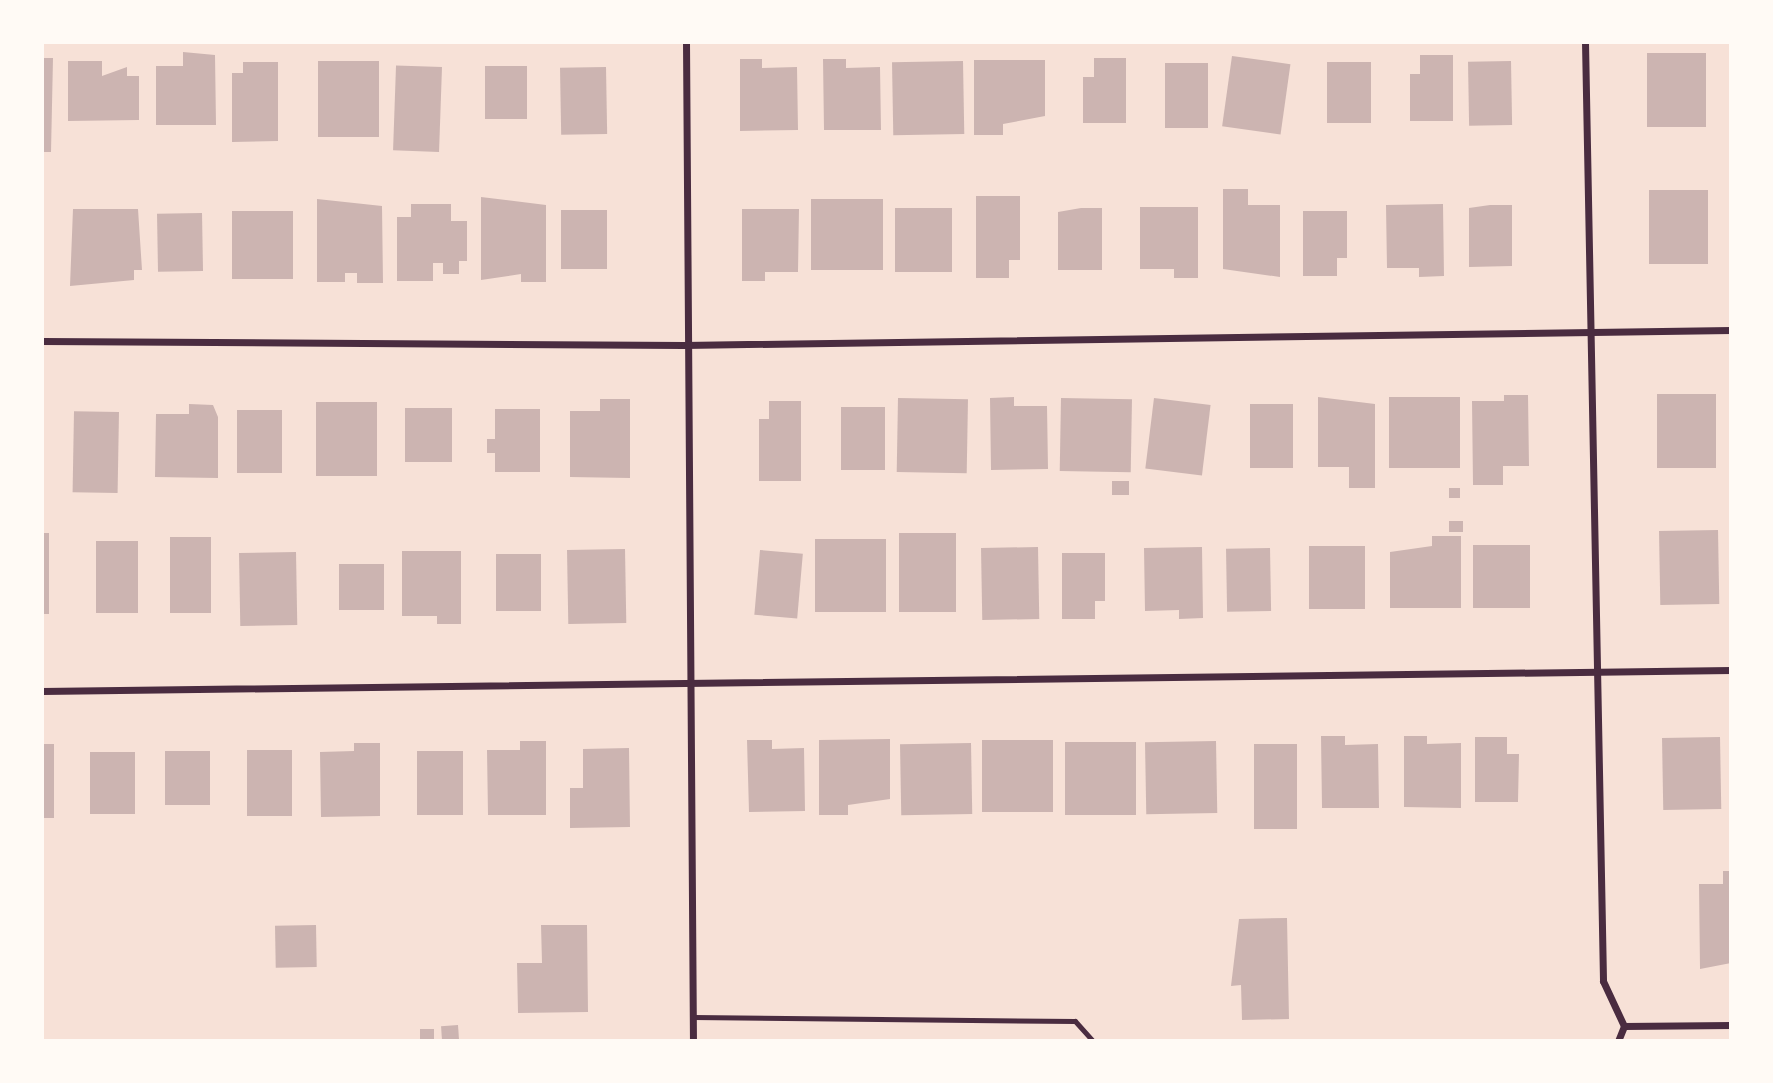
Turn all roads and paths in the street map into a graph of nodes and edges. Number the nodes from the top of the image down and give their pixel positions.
1 (686, 42) edge
2 (1585, 42) edge
3 (1731, 330) edge
4 (1592, 332) junction
5 (42, 341) edge
6 (684, 345) junction
7 (1731, 670) edge
8 (1592, 672) junction
9 (694, 683) junction
10 (42, 691) edge
11 (693, 1017) junction
12 (1731, 1025) edge
13 (1624, 1026) junction
14 (693, 1041) edge
15 (1093, 1041) edge
16 (1618, 1041) edge

1 - 6 street
2 - 4 street
3 - 4 street
4 - 6 street
4 - 8 street
5 - 6 street
6 - 9 street
7 - 8 street
8 - 9 street
8 - 13 street
9 - 10 street
9 - 11 street
11 - 14 street
11 - 15 lane
12 - 13 street
13 - 16 street

